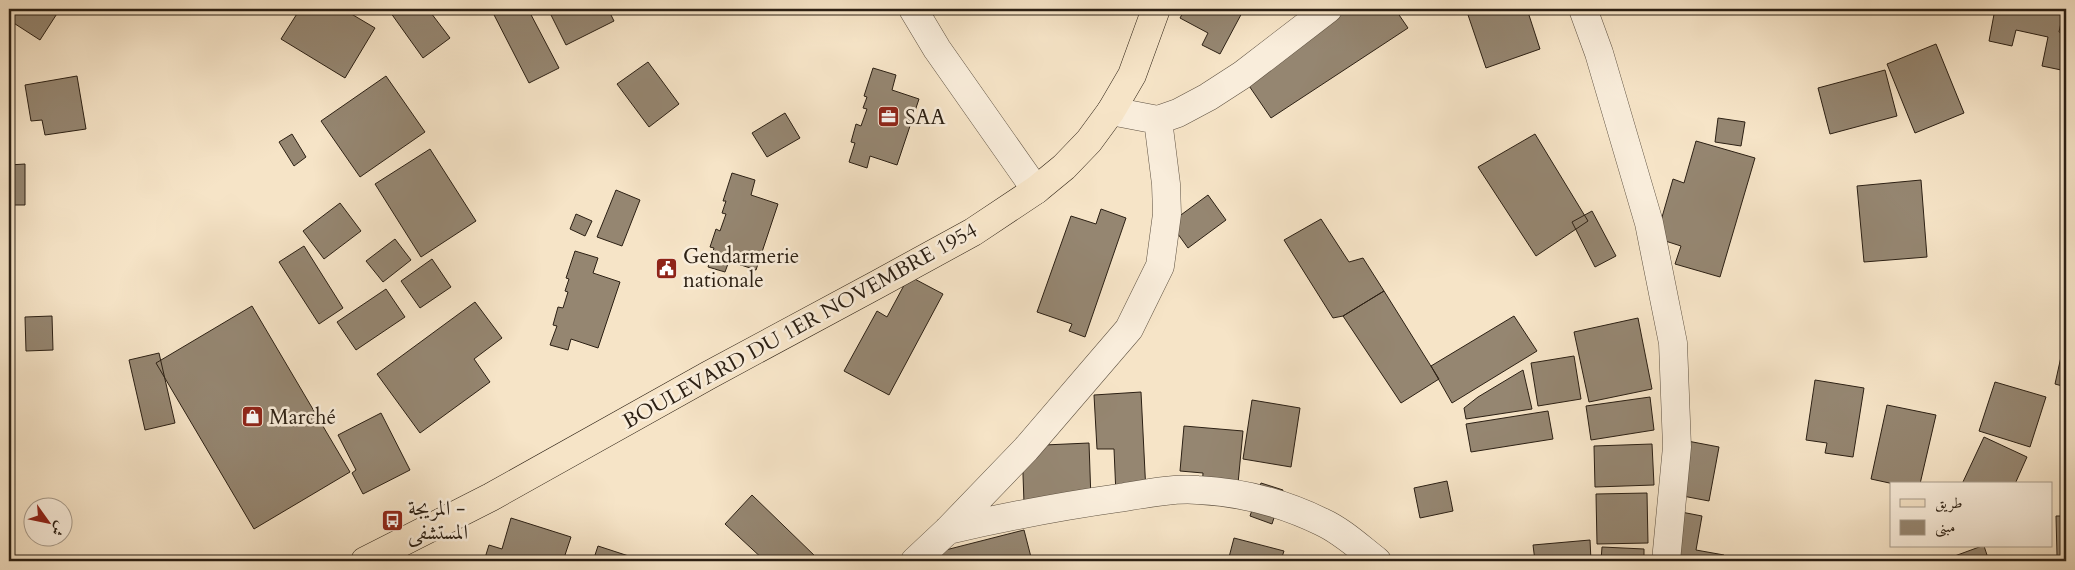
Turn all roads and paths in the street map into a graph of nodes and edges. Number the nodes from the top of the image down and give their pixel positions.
1 (913, 9) edge
2 (1156, 9) edge
3 (1328, 9) edge
4 (1583, 9) edge
5 (1111, 111) junction
6 (1158, 120) junction
7 (1036, 190) junction
8 (948, 530) junction
9 (382, 557) edge
10 (915, 561) edge
11 (1377, 561) edge
12 (1666, 561) edge

1 - 7 street
2 - 5 main road, BOULEVARD DU 1ER NOVEMBRE 1954
3 - 6 street
4 - 12 street
5 - 6 street
5 - 7 main road, BOULEVARD DU 1ER NOVEMBRE 1954
6 - 8 street
7 - 9 main road, BOULEVARD DU 1ER NOVEMBRE 1954
8 - 10 street
8 - 11 street

